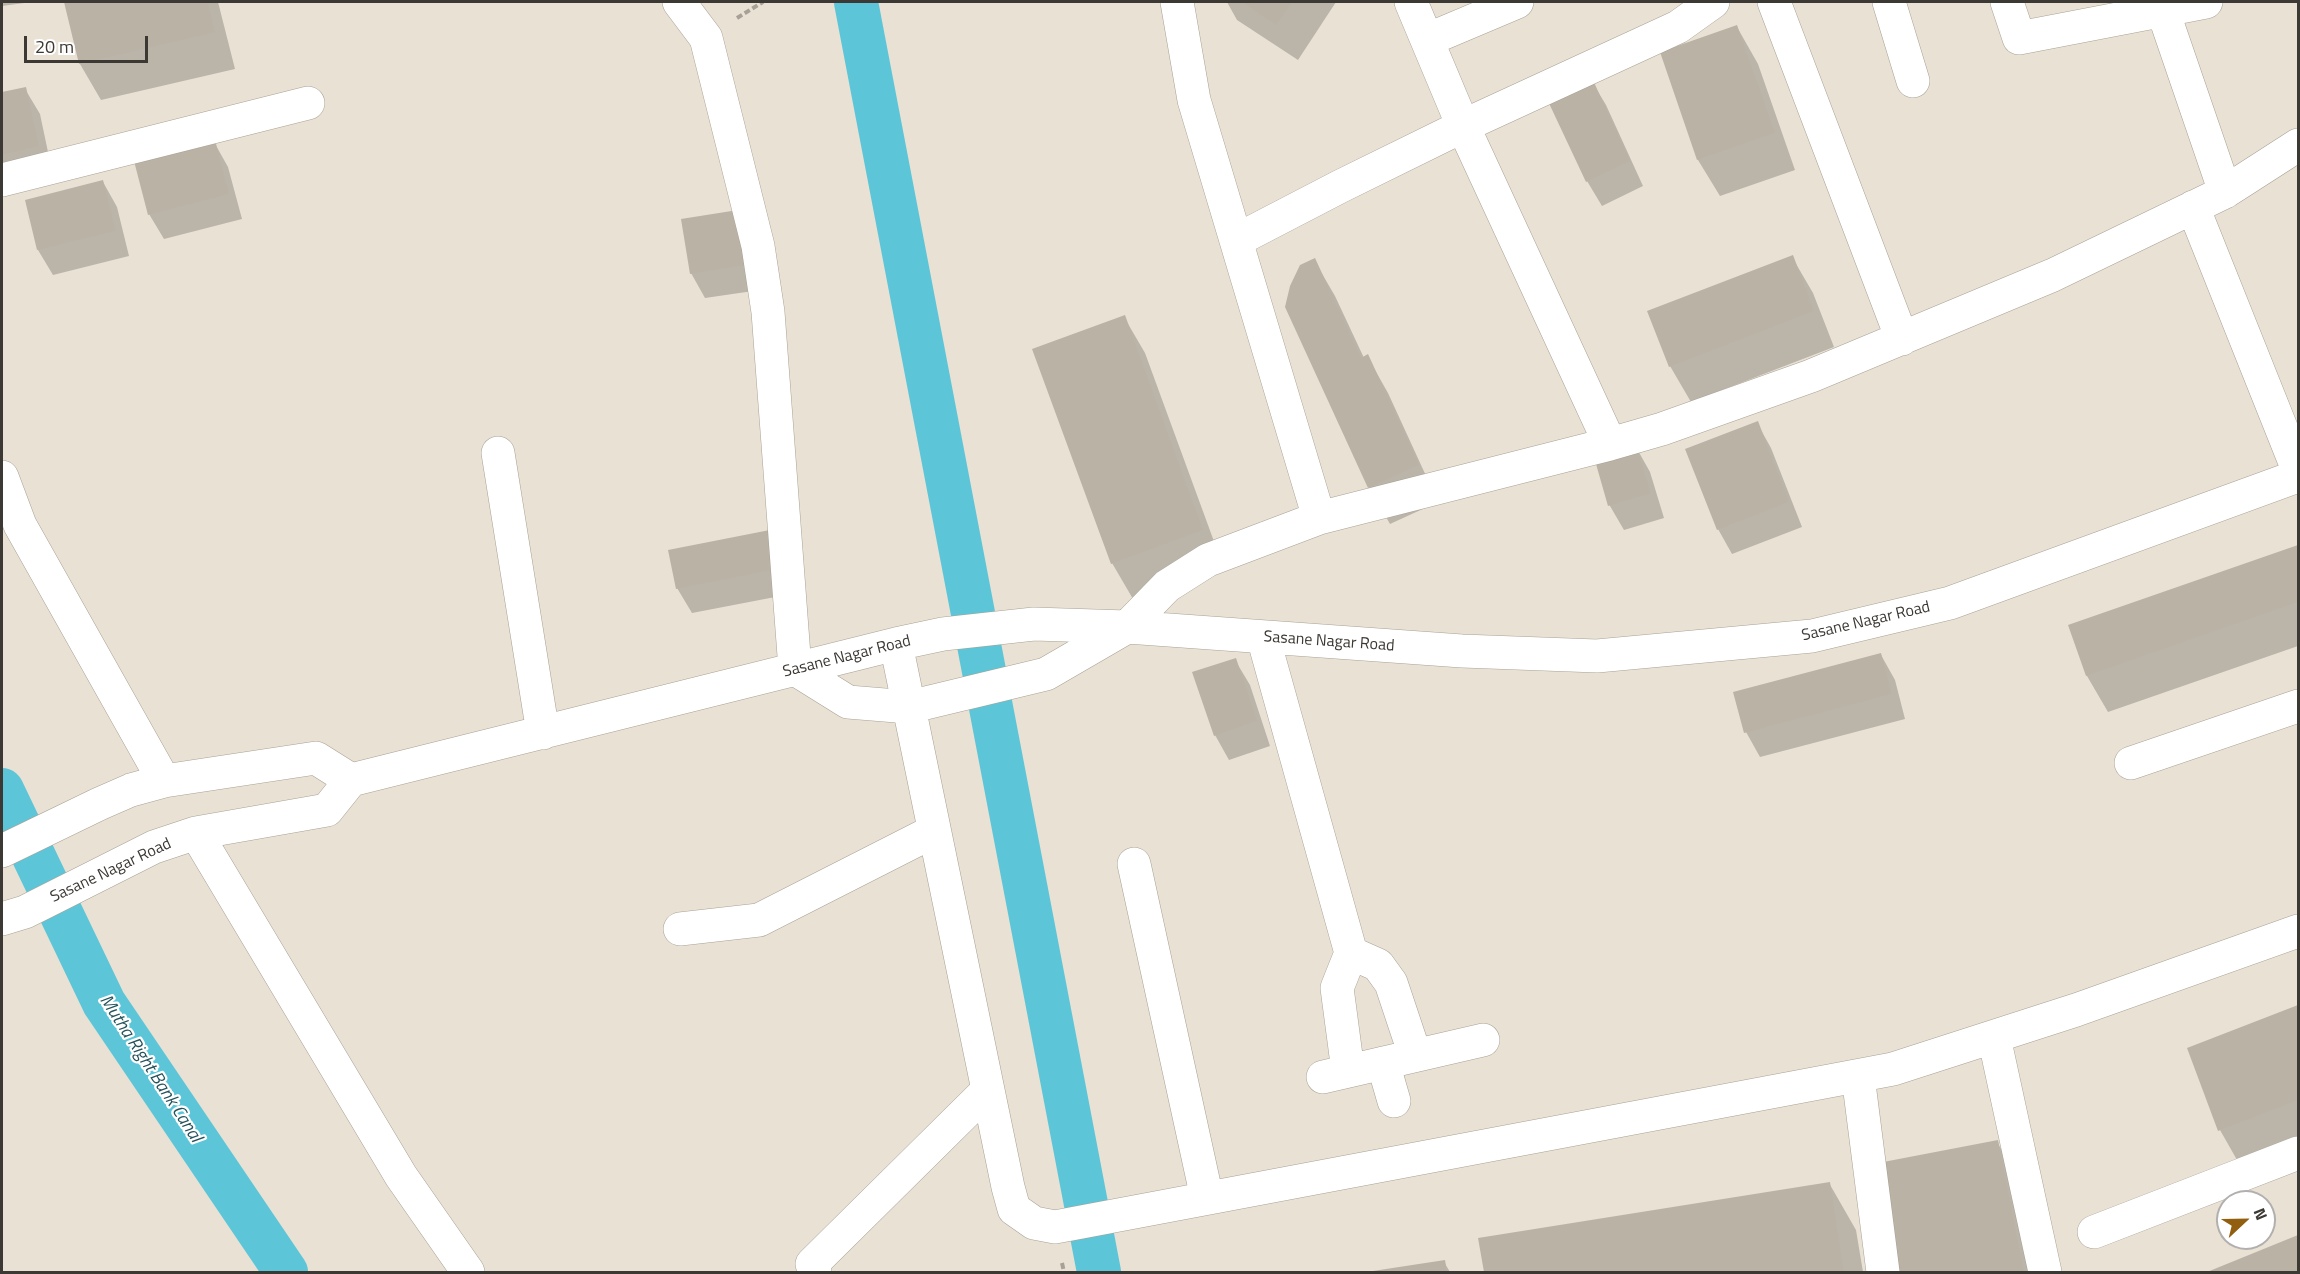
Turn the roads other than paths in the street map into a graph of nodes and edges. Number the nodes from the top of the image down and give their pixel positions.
1 (679, 2) edge
2 (1177, 2) edge
3 (1411, 2) edge
4 (1516, 2) edge
5 (1713, 2) edge
6 (1774, 2) edge
7 (1889, 2) edge
8 (2007, 2) edge
9 (2206, 2) edge
10 (2163, 11) junction
11 (1673, 14) edge
12 (1427, 40) junction
13 (1913, 81) dead end
14 (308, 103) dead end
15 (1463, 126) junction
16 (2298, 146) edge
17 (2, 180) edge
18 (2226, 192) junction
19 (2193, 207) junction
20 (1237, 240) junction
21 (1902, 339) junction
22 (1610, 444) junction
23 (498, 453) dead end
24 (2298, 470) edge
25 (2298, 476) edge
26 (2, 477) edge
27 (1320, 518) junction
28 (1127, 627) junction
29 (1263, 637) junction
30 (896, 644) junction
31 (795, 669) junction
32 (2298, 706) edge
33 (909, 707) junction
34 (543, 733) junction
35 (2131, 763) dead end
36 (351, 780) junction
37 (164, 781) junction
38 (934, 831) junction
39 (196, 833) junction
40 (2, 851) edge
41 (1134, 864) dead end
42 (13, 915) edge
43 (680, 929) dead end
44 (2298, 931) edge
45 (1351, 953) junction
46 (1994, 1037) junction
47 (1483, 1040) dead end
48 (1415, 1055) junction
49 (1383, 1063) junction
50 (1858, 1076) junction
51 (988, 1090) junction
52 (1394, 1101) dead end
53 (2298, 1153) edge
54 (1207, 1198) junction
55 (2094, 1232) dead end
56 (468, 1272) edge
57 (815, 1272) edge
58 (1883, 1272) edge
59 (2045, 1272) edge

1 - 31 street
2 - 20 street
3 - 12 street
4 - 12 street
5 - 11 street
6 - 21 street
7 - 13 street
8 - 10 street
9 - 10 street
10 - 18 street
11 - 15 street
12 - 15 street
14 - 17 street
15 - 20 street
15 - 22 street
16 - 18 street
18 - 19 street
19 - 21 street
19 - 24 street
20 - 27 street
21 - 22 street
22 - 27 street
23 - 34 street
25 - 29 street, Sasane Nagar Road
26 - 37 street
27 - 28 street
28 - 29 street, Sasane Nagar Road
28 - 30 street, Sasane Nagar Road
28 - 33 street
29 - 45 street
30 - 31 street, Sasane Nagar Road
30 - 33 street
31 - 33 street
31 - 34 street, Sasane Nagar Road
32 - 35 street
33 - 38 street
34 - 36 street, Sasane Nagar Road
36 - 37 street
36 - 39 street, Sasane Nagar Road
37 - 40 street
38 - 43 street
38 - 51 street
39 - 42 street, Sasane Nagar Road
39 - 56 street
41 - 54 street
44 - 46 street
45 - 48 street
45 - 49 street
46 - 50 street
46 - 59 street
47 - 48 street
48 - 49 street
49 - 52 street
50 - 54 street
50 - 58 street
51 - 54 street
51 - 57 street
53 - 55 street

